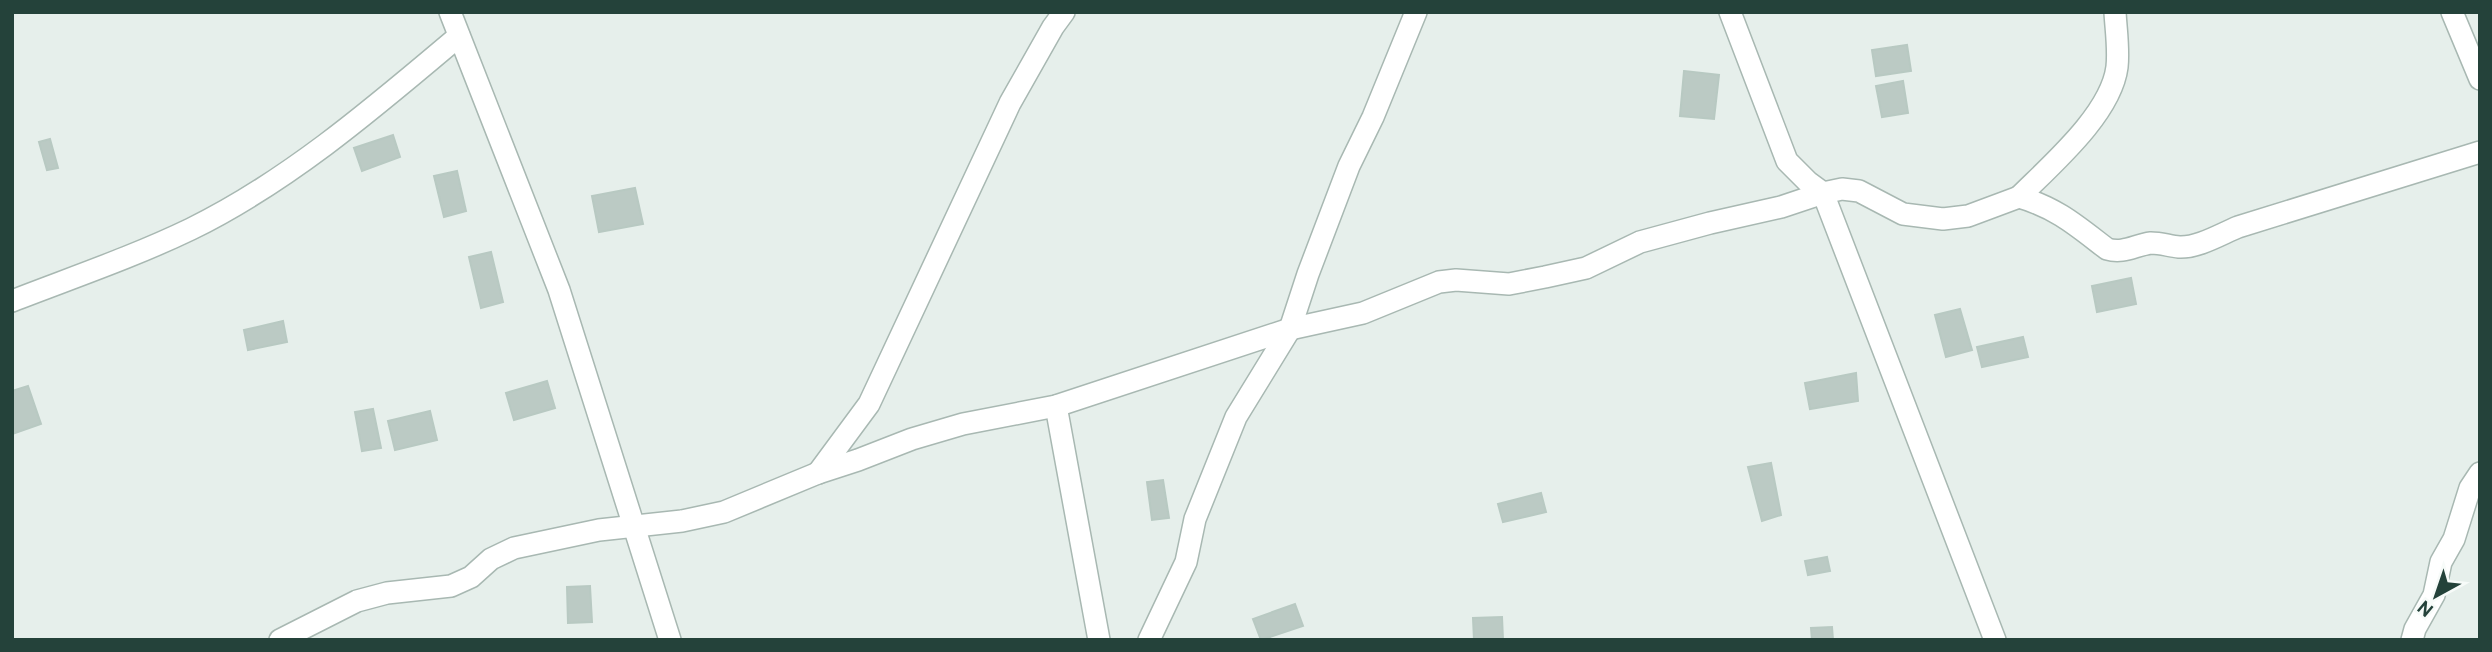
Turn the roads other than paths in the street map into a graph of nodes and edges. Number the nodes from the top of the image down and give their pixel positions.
1 (450, 12) edge
2 (1064, 12) edge
3 (1416, 12) edge
4 (1730, 12) edge
5 (2115, 12) edge
6 (2452, 12) edge
7 (459, 36) junction
8 (2480, 79) edge
9 (2480, 152) edge
10 (1822, 192) junction
11 (2020, 197) junction
12 (12, 301) edge
13 (1290, 329) junction
14 (1056, 406) junction
15 (818, 473) junction
16 (2480, 473) edge
17 (635, 527) junction
18 (280, 640) edge
19 (670, 640) edge
20 (1099, 640) edge
21 (1149, 640) edge
22 (1995, 640) edge
23 (2412, 640) edge

1 - 7 street
2 - 15 street
3 - 13 street
4 - 10 street
5 - 11 street
6 - 8 street
7 - 12 street
7 - 17 street
9 - 11 street
10 - 11 street
10 - 13 street
10 - 22 street
13 - 14 street
13 - 21 street
14 - 15 street
14 - 20 street
15 - 17 street
16 - 23 street
17 - 18 street
17 - 19 street

